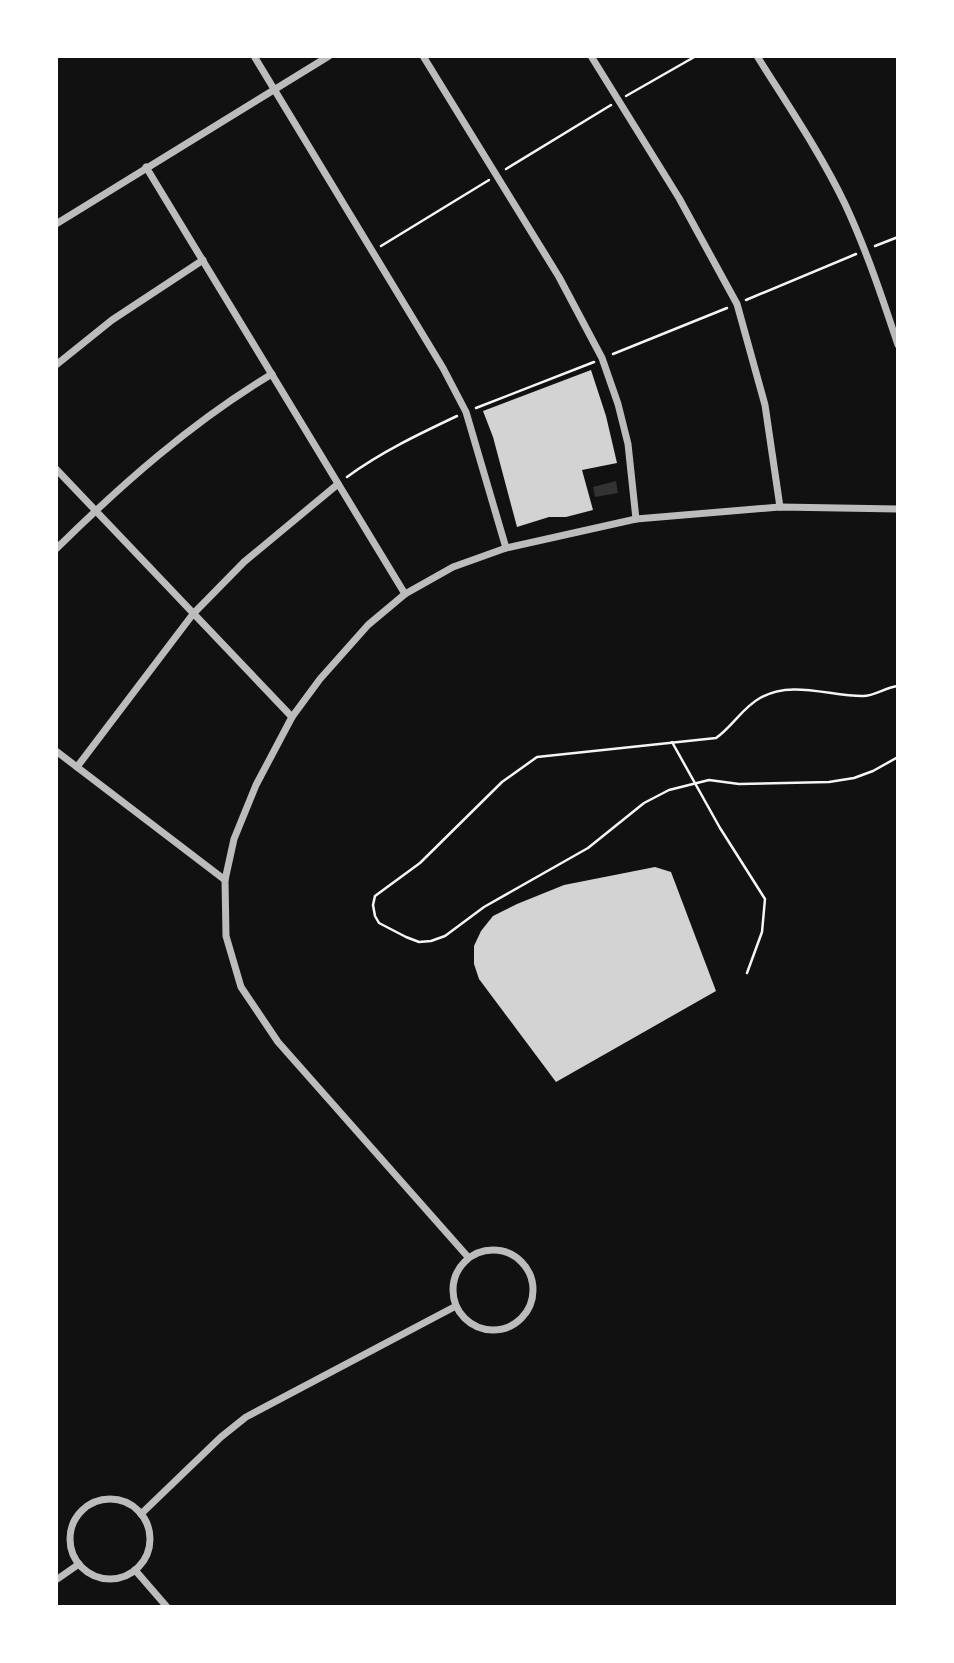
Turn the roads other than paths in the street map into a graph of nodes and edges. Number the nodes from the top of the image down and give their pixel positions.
1 (254, 56) edge
2 (329, 56) edge
3 (423, 56) edge
4 (590, 56) edge
5 (757, 56) edge
6 (275, 90) junction
7 (146, 167) junction
8 (56, 224) edge
9 (203, 260) junction
10 (898, 345) edge
11 (56, 365) edge
12 (272, 374) junction
13 (56, 469) edge
14 (338, 484) junction
15 (780, 507) junction
16 (898, 509) edge
17 (95, 511) junction
18 (636, 519) junction
19 (506, 548) junction
20 (56, 549) edge
21 (405, 594) junction
22 (194, 614) junction
23 (292, 718) junction
24 (56, 751) edge
25 (77, 767) junction
26 (225, 880) junction
27 (468, 1258) junction
28 (456, 1306) junction
29 (141, 1514) junction
30 (79, 1564) junction
31 (135, 1570) junction
32 (56, 1580) edge
33 (167, 1607) edge

1 - 6 street
2 - 6 street
3 - 18 street
4 - 15 street
5 - 10 street
6 - 7 street
6 - 19 street
7 - 8 street
7 - 9 street
9 - 11 street
9 - 12 street
12 - 14 street
12 - 17 street
13 - 17 street
14 - 21 street
14 - 22 street
15 - 16 street
15 - 18 street
17 - 20 street
17 - 22 street
18 - 19 street
19 - 21 street
21 - 23 street
22 - 23 street
22 - 25 street
23 - 26 street
24 - 25 street
25 - 26 street
26 - 27 street
27 - 28 street
27 - 28 street
28 - 29 street
29 - 30 street
29 - 31 street
30 - 31 street
30 - 32 street
31 - 33 street

